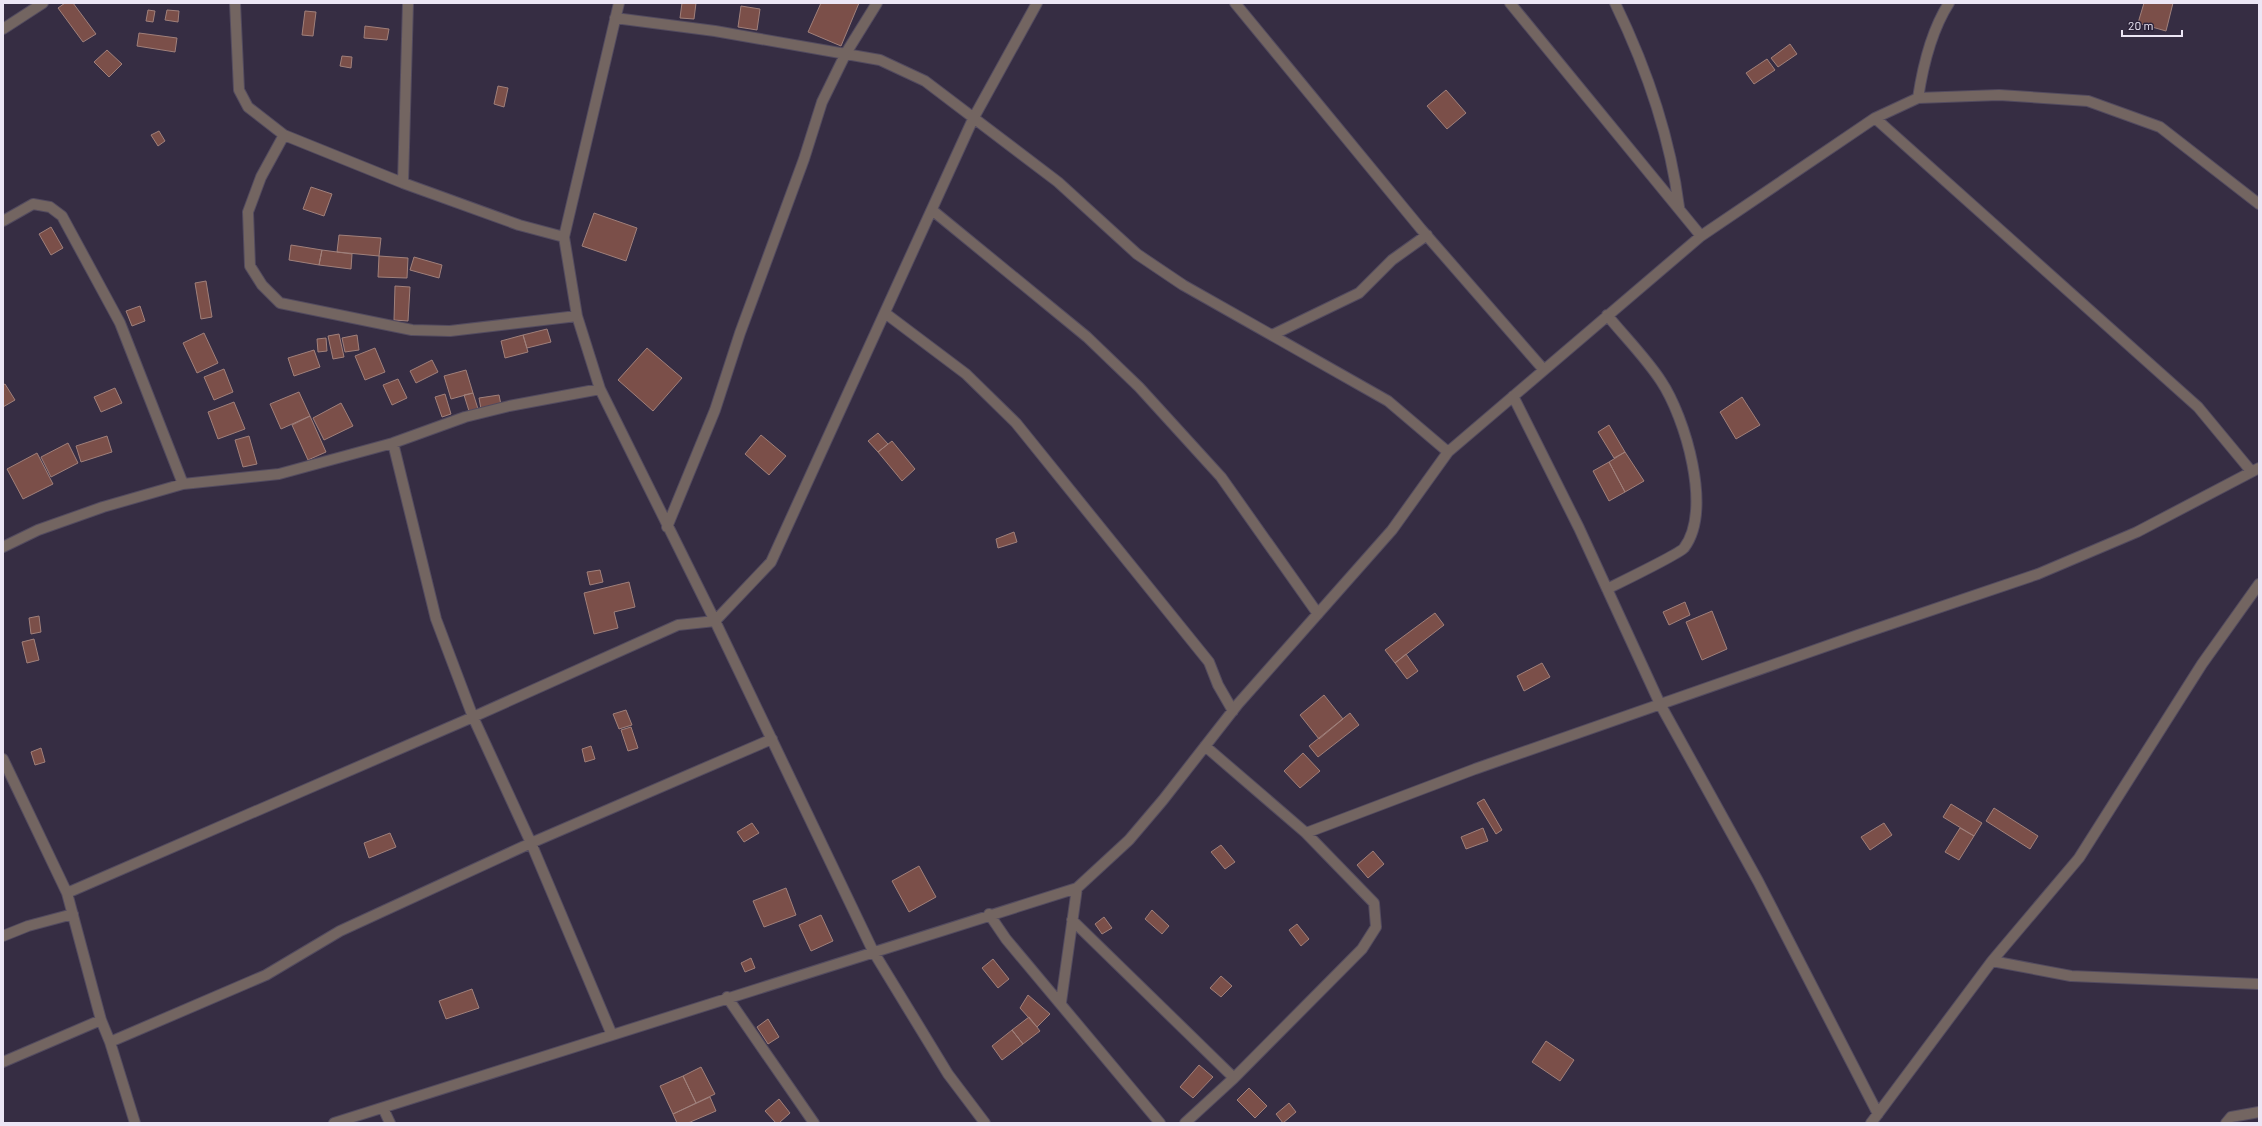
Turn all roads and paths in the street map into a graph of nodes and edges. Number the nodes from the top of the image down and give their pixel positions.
1 (44, 3) edge
2 (235, 3) edge
3 (408, 3) edge
4 (619, 3) edge
5 (877, 3) edge
6 (1037, 3) edge
7 (1235, 3) edge
8 (1510, 3) edge
9 (1615, 3) edge
10 (1949, 3) edge
11 (615, 18) junction
12 (3, 29) edge
13 (846, 53) junction
14 (1918, 98) junction
15 (1875, 118) junction
16 (973, 119) junction
17 (284, 135) junction
18 (403, 183) junction
19 (2259, 204) edge
20 (1679, 207) junction
21 (932, 210) junction
22 (3, 221) edge
23 (1426, 235) junction
24 (1701, 236) junction
25 (564, 237) junction
26 (885, 313) junction
27 (577, 316) junction
28 (1607, 316) junction
29 (1272, 335) junction
30 (1544, 370) junction
31 (600, 389) junction
32 (1513, 396) junction
33 (392, 443) junction
34 (1448, 452) junction
35 (2255, 469) edge
36 (182, 484) junction
37 (667, 527) junction
38 (3, 547) edge
39 (2259, 584) edge
40 (1607, 589) junction
41 (1318, 614) junction
42 (715, 621) junction
43 (1660, 704) junction
44 (1233, 711) junction
45 (473, 717) junction
46 (772, 739) junction
47 (1205, 746) junction
48 (4, 765) edge
49 (1306, 833) junction
50 (531, 843) junction
51 (1077, 888) junction
52 (67, 893) junction
53 (73, 914) junction
54 (989, 914) junction
55 (1072, 920) junction
56 (3, 936) edge
57 (874, 951) junction
58 (1992, 961) junction
59 (2259, 984) edge
60 (727, 997) junction
61 (1061, 1002) junction
62 (101, 1020) junction
63 (612, 1034) junction
64 (110, 1042) junction
65 (3, 1062) edge
66 (1234, 1078) junction
67 (383, 1108) junction
68 (2259, 1112) edge
69 (1878, 1114) junction
70 (809, 1121) edge
71 (135, 1123) edge
72 (334, 1123) edge
73 (390, 1123) edge
74 (985, 1123) edge
75 (1160, 1123) edge
76 (1185, 1123) edge
77 (1871, 1123) edge
78 (2226, 1123) edge

1 - 12 street
2 - 17 street
3 - 18 street
4 - 11 street
5 - 13 street
6 - 16 street
7 - 23 street
8 - 20 street
9 - 20 street
10 - 14 street
11 - 13 street
11 - 25 street
13 - 16 street
13 - 37 street
14 - 15 street
14 - 19 street
15 - 24 street
15 - 35 street
16 - 21 street
16 - 29 street
17 - 18 street
17 - 27 street
18 - 25 street
20 - 24 street
21 - 26 street
21 - 41 street
22 - 36 street
23 - 29 street
23 - 30 street
24 - 28 street
25 - 27 street
26 - 42 street
26 - 44 street
27 - 31 street
28 - 30 street
28 - 40 street
29 - 34 street
30 - 32 street
31 - 33 street
31 - 37 street
32 - 34 street
32 - 40 street
33 - 36 street
33 - 45 street
34 - 41 street
35 - 43 street
36 - 38 street
37 - 42 street
39 - 58 street
40 - 43 street
41 - 44 street
42 - 45 street
42 - 46 street
43 - 49 street
43 - 69 street
44 - 47 street
45 - 50 street
45 - 52 street
46 - 50 street
46 - 57 street
47 - 49 street
47 - 51 street
48 - 52 street
49 - 66 street
50 - 63 street
50 - 64 street
51 - 54 street
51 - 55 street
52 - 53 street
53 - 56 street
53 - 62 street
54 - 57 street
54 - 61 street
55 - 61 street
55 - 66 street
57 - 60 street
57 - 74 street
58 - 59 street
58 - 69 street
60 - 63 street
60 - 70 street
61 - 75 street
62 - 64 street
62 - 65 street
63 - 67 street
64 - 71 street
66 - 76 street
67 - 72 street
67 - 73 street
68 - 78 street
69 - 77 street

